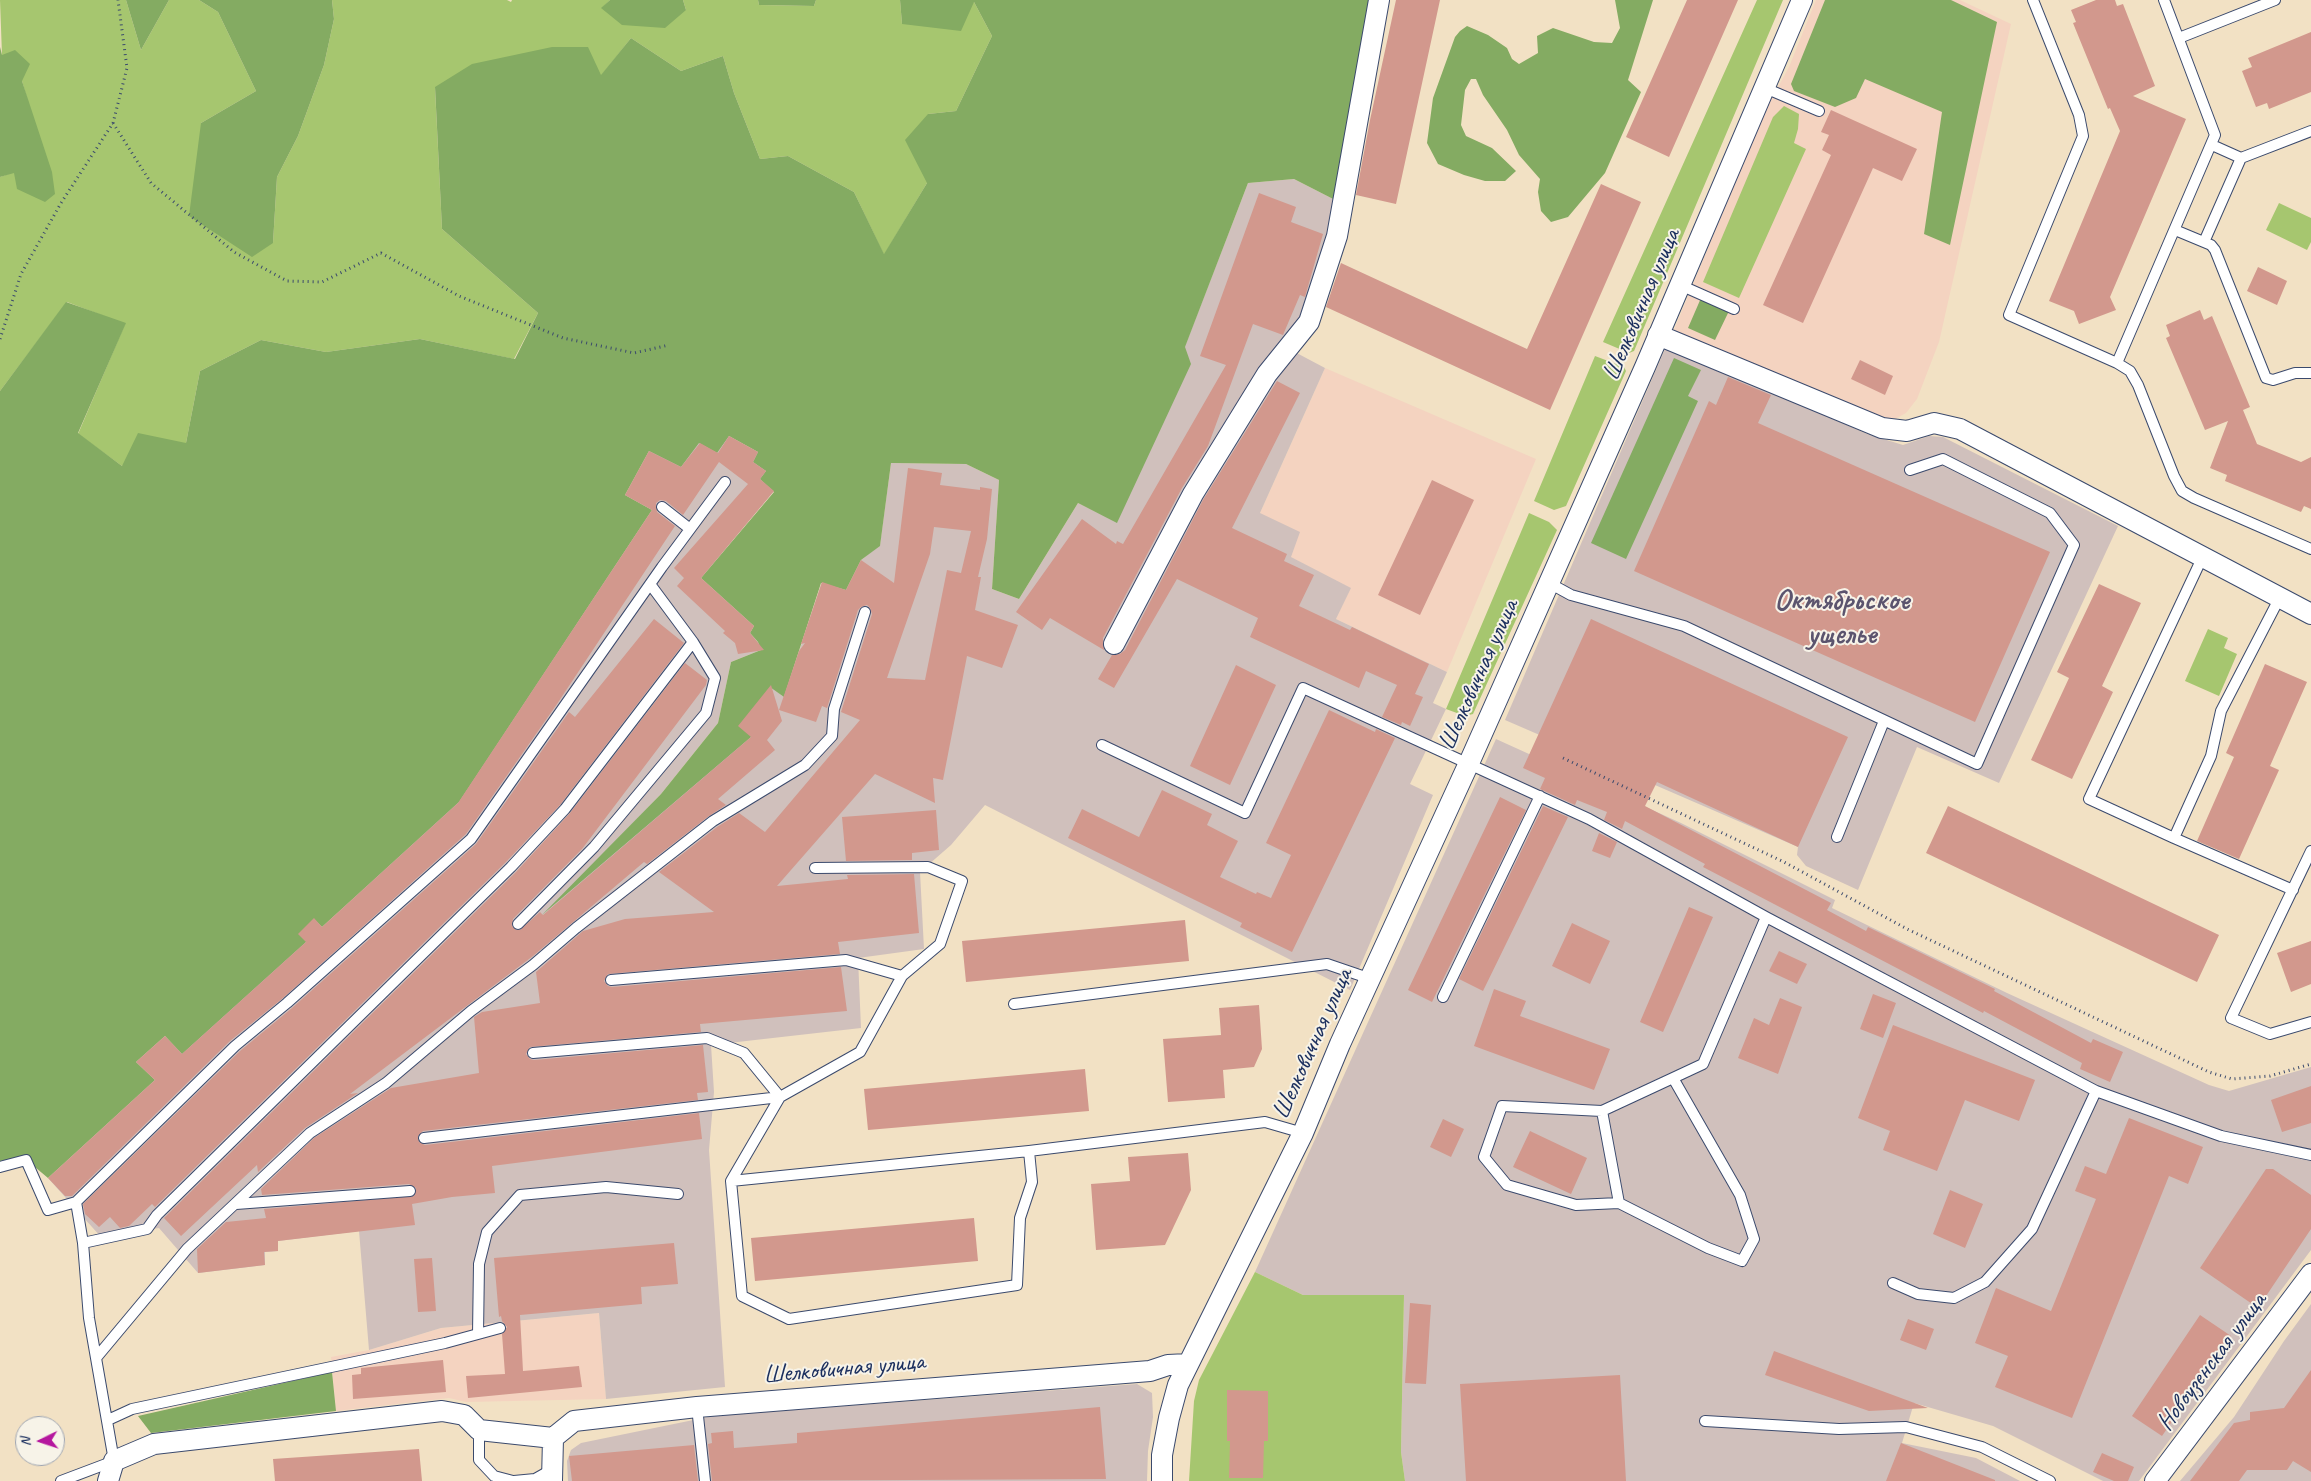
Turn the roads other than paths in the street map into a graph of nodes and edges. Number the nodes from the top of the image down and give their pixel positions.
1 (1380, 0) edge
2 (1802, 0) edge
3 (2033, 0) edge
4 (2164, 0) edge
5 (2275, 0) edge
6 (2179, 38) junction
7 (1765, 88) junction
8 (1819, 111) dead end
9 (2311, 131) edge
10 (2212, 145) junction
11 (2241, 158) junction
12 (2175, 230) junction
13 (2204, 242) junction
14 (1680, 285) junction
15 (1734, 309) dead end
16 (1658, 335) junction
17 (2117, 362) junction
18 (2311, 373) edge
19 (1910, 470) dead end
20 (725, 482) dead end
21 (662, 507) dead end
22 (690, 529) junction
23 (2311, 549) edge
24 (2203, 556) junction
25 (1549, 583) junction
26 (650, 584) junction
27 (2280, 597) junction
28 (865, 612) dead end
29 (2311, 614) edge
30 (693, 642) junction
31 (1114, 644) dead end
32 (1884, 721) junction
33 (1102, 745) dead end
34 (1469, 763) junction
35 (1540, 796) junction
36 (1837, 837) dead end
37 (2174, 838) junction
38 (2311, 851) edge
39 (816, 868) dead end
40 (2293, 890) junction
41 (1766, 917) junction
42 (518, 924) dead end
43 (902, 976) junction
44 (1371, 979) junction
45 (611, 980) dead end
46 (1443, 997) dead end
47 (1014, 1004) dead end
48 (2311, 1022) edge
49 (533, 1053) dead end
50 (1673, 1078) junction
51 (2096, 1091) junction
52 (780, 1097) junction
53 (1602, 1111) junction
54 (1302, 1133) junction
55 (424, 1138) dead end
56 (1029, 1150) junction
57 (2311, 1155) edge
58 (0, 1166) edge
59 (731, 1181) junction
60 (410, 1191) dead end
61 (678, 1194) dead end
62 (76, 1202) junction
63 (1619, 1203) junction
64 (236, 1204) junction
65 (83, 1243) junction
66 (2311, 1274) edge
67 (1893, 1283) dead end
68 (500, 1328) dead end
69 (478, 1334) junction
70 (96, 1358) junction
71 (1188, 1364) junction
72 (697, 1407) junction
73 (108, 1420) junction
74 (1705, 1421) dead end
75 (479, 1430) junction
76 (553, 1438) junction
77 (114, 1461) junction
78 (552, 1476) edge
79 (61, 1481) edge
80 (108, 1481) edge
81 (513, 1481) edge
82 (704, 1481) edge
83 (1162, 1481) edge
84 (2050, 1481) edge
85 (2155, 1481) edge

1 - 31 street
2 - 7 street, Шелковичная улица
3 - 17 lane
4 - 6 lane
5 - 6 lane
6 - 10 lane
7 - 8 lane
7 - 14 street, Шелковичная улица
9 - 11 lane
10 - 11 lane
10 - 12 lane
11 - 13 lane
12 - 13 lane
12 - 17 lane
13 - 18 lane
14 - 15 lane
14 - 16 street, Шелковичная улица
16 - 24 street
16 - 25 street, Шелковичная улица
17 - 23 lane
19 - 32 lane
20 - 22 lane
21 - 22 lane
22 - 26 lane
24 - 27 street
24 - 37 lane
25 - 32 lane
25 - 34 street, Шелковичная улица
26 - 30 lane
26 - 62 lane
27 - 29 street
27 - 37 lane
28 - 64 lane
30 - 42 lane
30 - 65 lane
32 - 36 lane
33 - 34 lane
34 - 35 lane
34 - 44 street, Шелковичная улица
35 - 41 lane
35 - 46 lane
37 - 40 lane
38 - 40 lane
39 - 43 lane
40 - 48 lane
41 - 50 lane
41 - 51 lane
43 - 45 lane
43 - 52 lane
44 - 47 lane
44 - 54 street, Шелковичная улица
49 - 52 lane
50 - 53 lane
50 - 63 lane
51 - 57 lane
51 - 67 lane
52 - 55 lane
52 - 59 lane
53 - 63 lane
53 - 63 lane
54 - 56 lane
54 - 71 street, Шелковичная улица
56 - 59 lane
56 - 59 lane
58 - 62 lane
60 - 64 lane
61 - 69 lane
62 - 65 lane
64 - 70 lane
65 - 70 lane
66 - 85 street, Новоузенская улица
68 - 69 lane
69 - 73 lane
70 - 73 lane
71 - 72 street, Шелковичная улица
71 - 83 street, Шелковичная улица
72 - 76 street, Шелковичная улица
72 - 82 lane
73 - 77 lane
74 - 84 lane
75 - 76 street
75 - 77 street
75 - 81 lane
76 - 78 street
77 - 79 lane
77 - 80 street
78 - 81 lane

